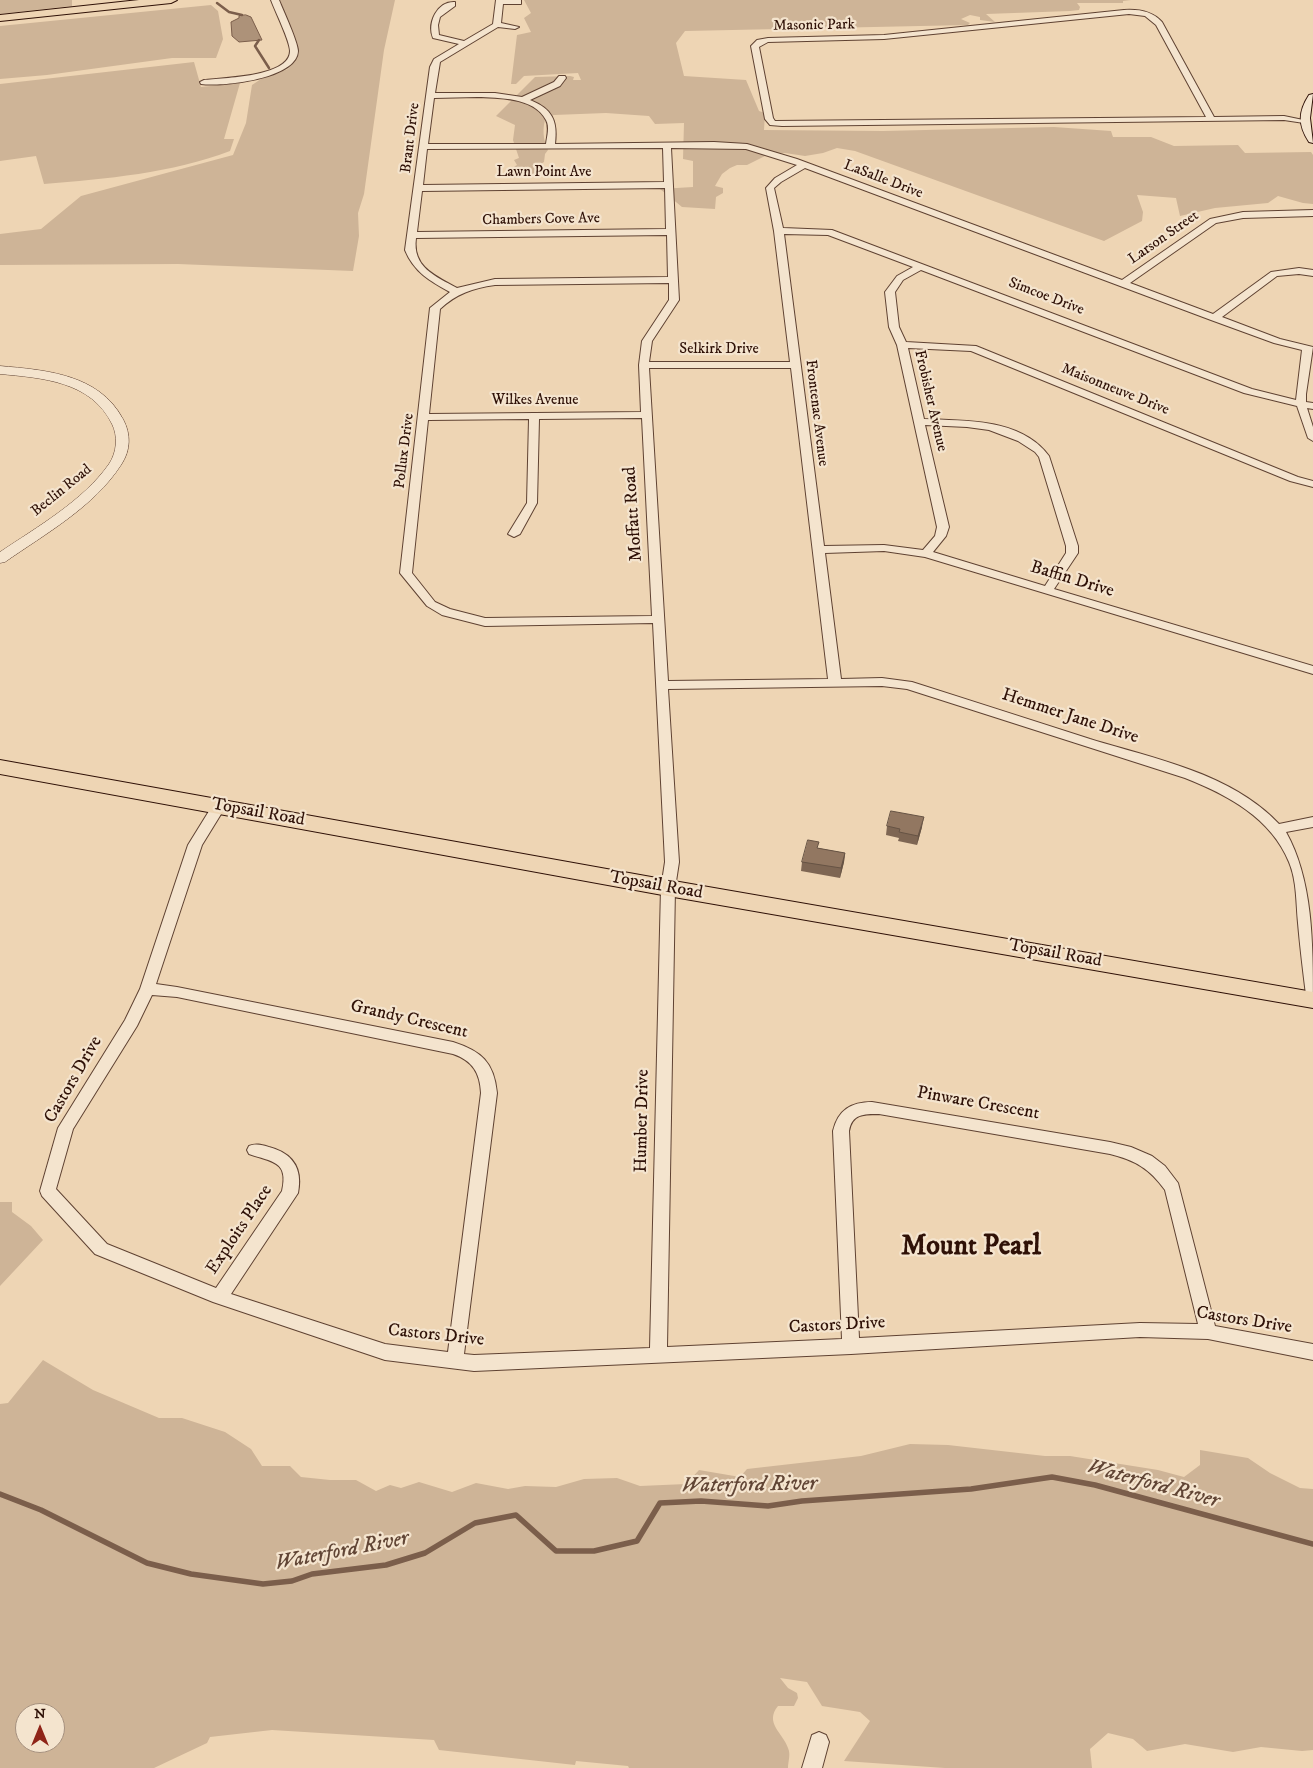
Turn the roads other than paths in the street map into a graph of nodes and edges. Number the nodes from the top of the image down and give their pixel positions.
1 (171, 0) edge
2 (275, 0) edge
3 (500, 1) edge
4 (518, 2) dead end
5 (452, 4) dead end
6 (0, 18) edge
7 (497, 25) junction
8 (515, 27) dead end
9 (466, 44) junction
10 (562, 78) dead end
11 (204, 82) dead end
12 (430, 96) junction
13 (1313, 97) edge
14 (523, 100) junction
15 (1211, 119) junction
16 (1304, 121) junction
17 (1313, 140) edge
18 (667, 145) junction
19 (550, 146) junction
20 (424, 147) junction
21 (804, 165) junction
22 (669, 185) junction
23 (418, 188) junction
24 (1313, 213) edge
25 (779, 231) junction
26 (671, 232) junction
27 (412, 234) junction
28 (921, 266) junction
29 (1313, 272) edge
30 (674, 280) junction
31 (1123, 284) junction
32 (456, 291) junction
33 (1214, 318) junction
34 (902, 346) junction
35 (1310, 350) edge
36 (644, 365) junction
37 (794, 366) junction
38 (0, 370) edge
39 (1300, 404) junction
40 (1313, 406) edge
41 (646, 415) junction
42 (534, 416) junction
43 (424, 417) junction
44 (920, 422) junction
45 (1313, 438) edge
46 (1313, 484) edge
47 (514, 534) dead end
48 (818, 550) junction
49 (926, 554) junction
50 (0, 559) edge
51 (1047, 591) junction
52 (659, 619) junction
53 (1313, 670) edge
54 (835, 683) junction
55 (663, 684) junction
56 (0, 767) edge
57 (219, 806) junction
58 (1313, 822) edge
59 (1277, 830) junction
60 (668, 888) junction
61 (147, 988) junction
62 (1313, 995) edge
63 (1313, 1000) edge
64 (255, 1150) dead end
65 (219, 1297) junction
66 (1208, 1332) junction
67 (850, 1346) junction
68 (1313, 1352) edge
69 (658, 1354) junction
70 (455, 1361) junction
71 (819, 1742) dead end
72 (812, 1768) edge

1 - 6 main road
2 - 11 street
3 - 4 street
3 - 7 street
5 - 9 street
7 - 8 street
7 - 9 street, Brant Drive
9 - 12 street, Brant Drive
10 - 14 street
12 - 14 street
12 - 20 street, Brant Drive
13 - 16 main road
14 - 19 street
15 - 15 street, Masonic Park
15 - 16 street, Masonic Park
16 - 17 main road
18 - 19 street, LaSalle Drive
18 - 21 street, LaSalle Drive
18 - 22 street, Moffatt Road
19 - 20 street, LaSalle Drive
20 - 23 street, Brant Drive
21 - 25 street, Frontenac Avenue
21 - 31 street, LaSalle Drive
22 - 23 street, Lawn Point Ave
22 - 26 street, Moffatt Road
23 - 27 street, Brant Drive
24 - 31 street, Larson Street
25 - 28 street, Simcoe Drive
25 - 37 street, Frontenac Avenue
26 - 27 street, Chambers Cove Ave
26 - 30 street, Moffatt Road
27 - 32 street, Brant Drive
28 - 34 street, Frobisher Avenue
28 - 39 street, Simcoe Drive
29 - 33 street
30 - 32 street, Pollux Drive
30 - 36 street, Moffatt Road
31 - 33 street, LaSalle Drive
32 - 43 street, Pollux Drive
33 - 35 street, LaSalle Drive
34 - 44 street, Frobisher Avenue
34 - 46 street, Maisonneuve Drive
35 - 39 street
36 - 37 street, Selkirk Drive
36 - 41 street, Moffatt Road
37 - 48 street, Frontenac Avenue
38 - 50 street, Beclin Road
39 - 40 street, Simcoe Drive
39 - 45 street
41 - 42 street, Wilkes Avenue
41 - 52 street, Moffatt Road
42 - 43 street, Wilkes Avenue
42 - 47 street
43 - 52 street, Pollux Drive
44 - 49 street, Frobisher Avenue
44 - 51 street
48 - 49 street, Baffin Drive
48 - 54 street, Frontenac Avenue
49 - 51 street, Baffin Drive
51 - 53 street, Baffin Drive
52 - 55 street, Moffatt Road
54 - 55 street, Hemmer Jane Drive
54 - 59 street, Hemmer Jane Drive
55 - 60 street, Moffatt Road
56 - 57 main road, Topsail Road
57 - 60 main road, Topsail Road
57 - 61 street, Castors Drive
58 - 59 street
59 - 62 street, Hemmer Jane Drive
60 - 63 main road, Topsail Road
60 - 69 street, Humber Drive
61 - 65 street, Castors Drive
61 - 70 street, Grandy Crescent
64 - 65 street, Exploits Place
65 - 70 street, Castors Drive
66 - 67 street, Castors Drive
66 - 67 street, Pinware Crescent
66 - 68 street, Castors Drive
67 - 69 street, Castors Drive
69 - 70 street, Castors Drive
71 - 72 street

